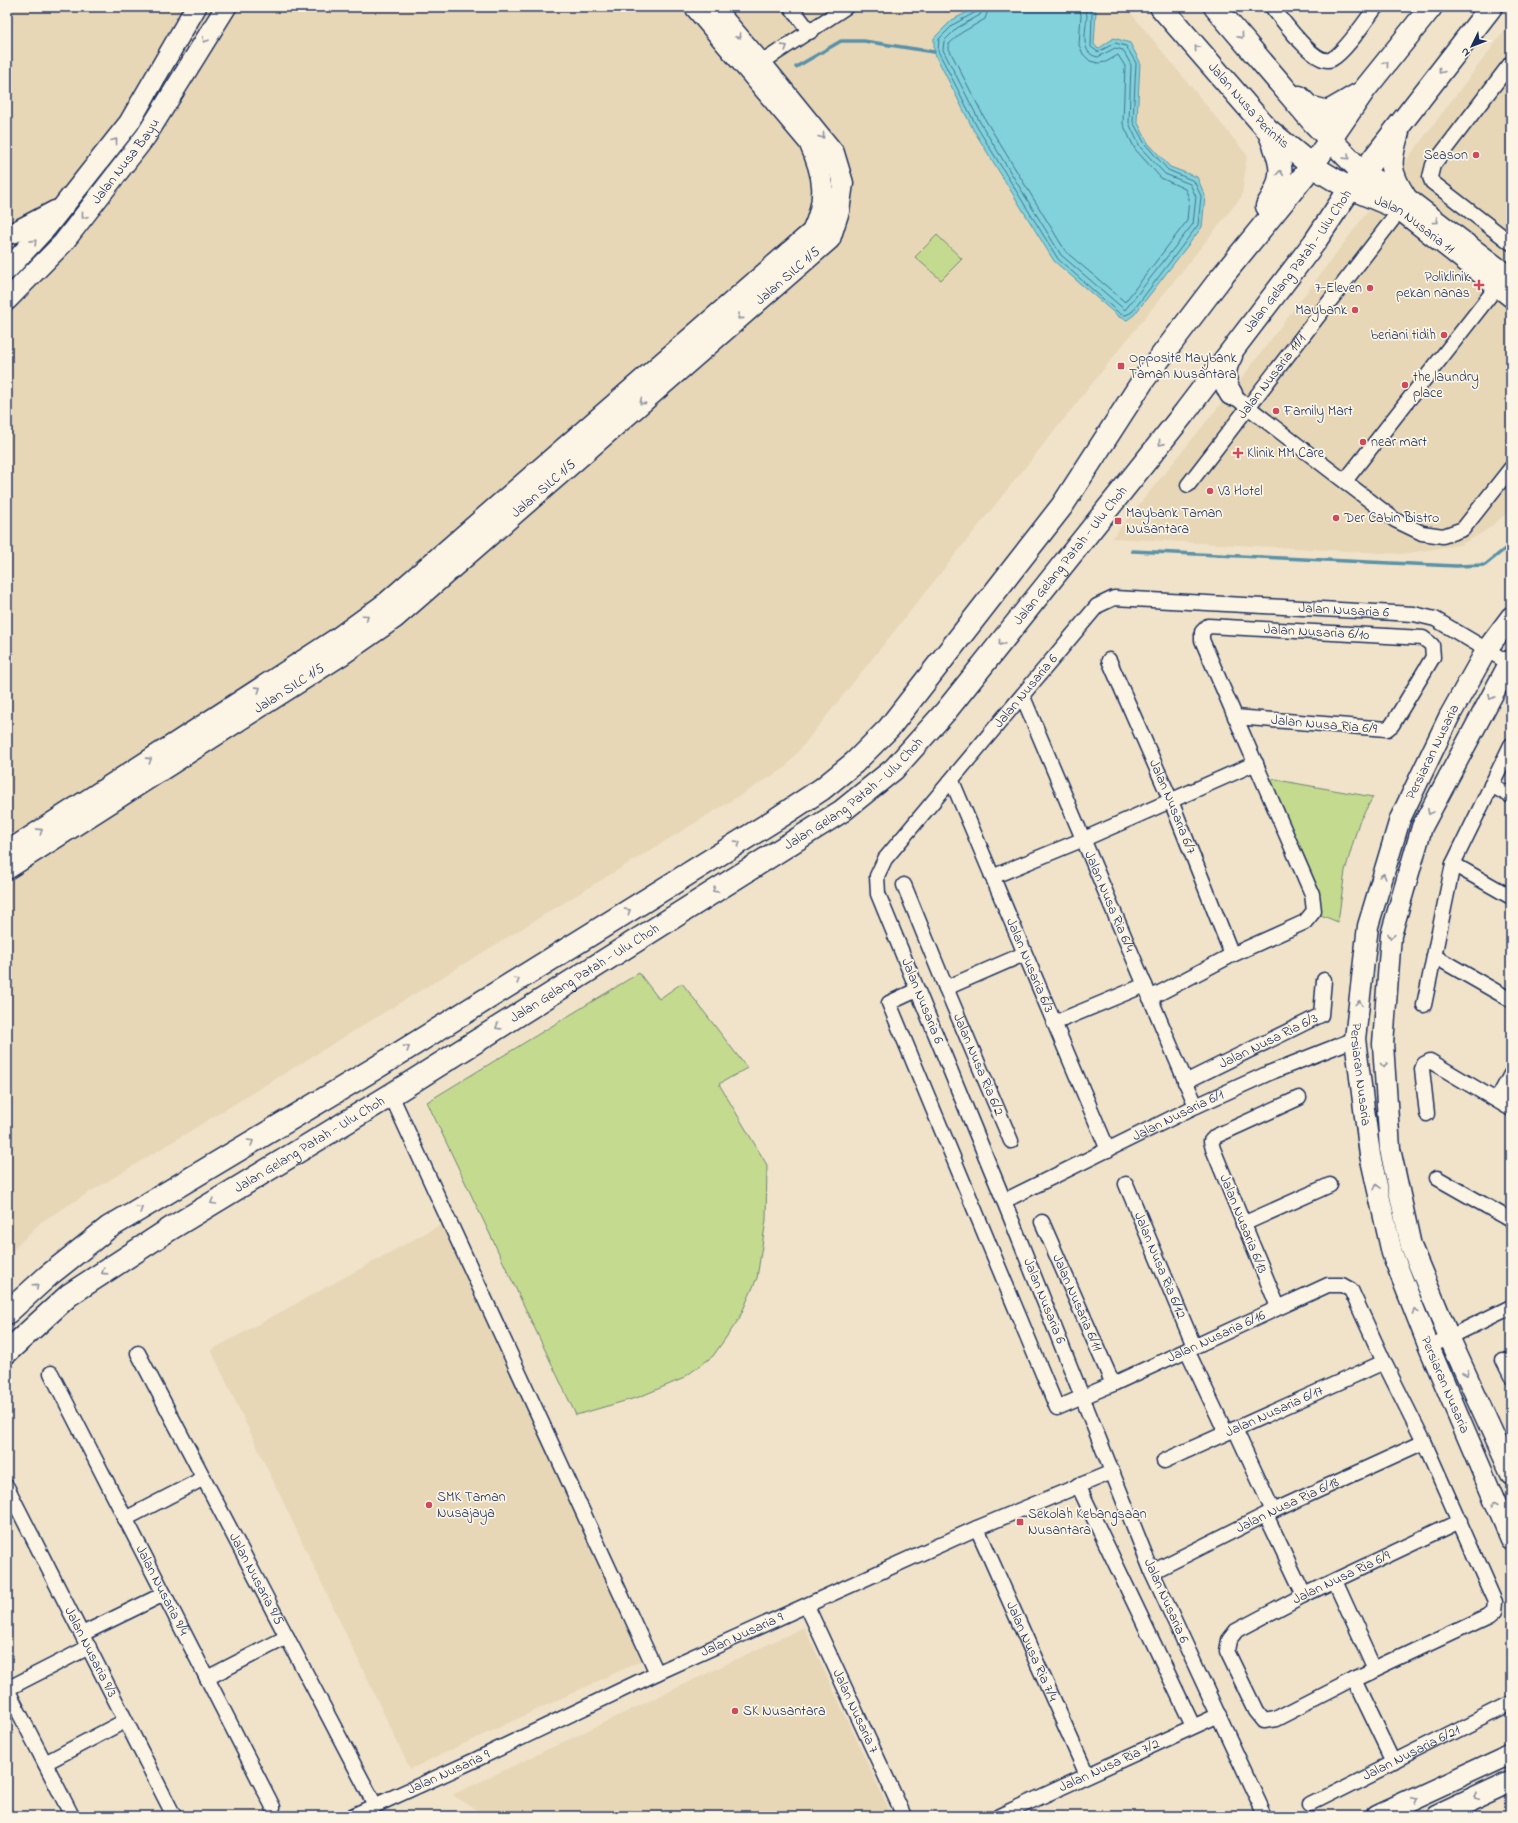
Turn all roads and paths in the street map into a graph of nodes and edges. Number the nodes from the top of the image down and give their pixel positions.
1 (196, 7) edge
2 (226, 7) edge
3 (695, 7) edge
4 (713, 7) edge
5 (791, 7) edge
6 (846, 7) edge
7 (1161, 7) edge
8 (1215, 7) edge
9 (1272, 7) edge
10 (1376, 7) edge
11 (1431, 7) edge
12 (1491, 7) edge
13 (810, 32) junction
14 (762, 63) junction
15 (1511, 63) edge
16 (1272, 72) junction
17 (1365, 89) junction
18 (1400, 124) junction
19 (1267, 129) junction
20 (1331, 141) junction
21 (1312, 166) junction
22 (1357, 181) junction
23 (1402, 204) junction
24 (64, 206) junction
25 (7, 234) edge
26 (1511, 243) edge
27 (7, 270) edge
28 (1220, 279) junction
29 (1507, 281) edge
30 (7, 300) edge
31 (1240, 339) junction
32 (1239, 400) junction
33 (1185, 412) junction
34 (1511, 468) edge
35 (1345, 482) junction
36 (1188, 485) dead end
37 (1511, 617) edge
38 (1432, 645) joint
39 (1487, 649) junction
40 (1110, 660) dead end
41 (1510, 661) edge
42 (1023, 697) junction
43 (1235, 717) junction
44 (1511, 745) edge
45 (1256, 763) junction
46 (952, 781) junction
47 (1491, 785) junction
48 (1511, 796) edge
49 (1171, 801) junction
50 (1084, 839) junction
51 (7, 852) edge
52 (1453, 864) junction
53 (7, 869) edge
54 (992, 877) junction
55 (904, 885) dead end
56 (1511, 897) edge
57 (1024, 954) junction
58 (1232, 955) junction
59 (1434, 956) junction
60 (1324, 980) dead end
61 (946, 988) junction
62 (917, 990) junction
63 (1147, 992) junction
64 (1511, 1000) edge
65 (1424, 1004) dead end
66 (1054, 1023) junction
67 (1355, 1039) junction
68 (1511, 1074) edge
69 (1185, 1082) junction
70 (390, 1095) junction
71 (1299, 1098) dead end
72 (1497, 1100) junction
73 (1196, 1106) junction
74 (1511, 1109) edge
75 (1427, 1114) dead end
76 (1011, 1141) dead end
77 (1108, 1150) junction
78 (1437, 1178) dead end
79 (1126, 1184) dead end
80 (1330, 1185) dead end
81 (1004, 1200) junction
82 (1510, 1216) edge
83 (1042, 1222) dead end
84 (1243, 1224) junction
85 (1278, 1307) junction
86 (1511, 1307) edge
87 (7, 1313) edge
88 (1449, 1337) junction
89 (1429, 1347) junction
90 (1191, 1348) junction
91 (7, 1352) edge
92 (138, 1353) dead end
93 (1503, 1360) dead end
94 (1384, 1362) junction
95 (51, 1373) dead end
96 (1511, 1376) edge
97 (1113, 1384) junction
98 (1082, 1396) junction
99 (1230, 1431) junction
100 (1424, 1442) junction
101 (1164, 1461) dead end
102 (1112, 1472) junction
103 (1511, 1473) edge
104 (204, 1478) junction
105 (1078, 1485) junction
106 (7, 1487) edge
107 (1269, 1513) junction
108 (126, 1519) junction
109 (1460, 1522) junction
110 (978, 1528) junction
111 (1511, 1539) edge
112 (1152, 1572) junction
113 (1335, 1581) junction
114 (164, 1594) junction
115 (1304, 1595) junction
116 (807, 1606) junction
117 (82, 1634) junction
118 (287, 1637) junction
119 (89, 1647) junction
120 (1375, 1669) junction
121 (657, 1673) junction
122 (207, 1678) junction
123 (1354, 1679) junction
124 (8, 1692) edge
125 (1511, 1703) edge
126 (1219, 1716) junction
127 (125, 1721) junction
128 (1193, 1726) junction
129 (1511, 1754) edge
130 (1394, 1762) junction
131 (45, 1763) junction
132 (1086, 1775) junction
133 (1511, 1780) edge
134 (1311, 1803) dead end
135 (375, 1805) junction
136 (273, 1807) dead end
137 (72, 1816) edge
138 (174, 1816) edge
139 (352, 1816) edge
140 (904, 1816) edge
141 (999, 1816) edge
142 (1266, 1816) edge
143 (1377, 1816) edge
144 (1436, 1816) edge

24 -> 1 street, Jalan Nusa Bayu
2 -> 30 street, Jalan Nusa Bayu
51 -> 3 street, Jalan SILC 1/5
4 -> 14 street, Jalan SILC 1/5
5 - 13 street
6 - 13 street
19 -> 7 main road, Jalan Nusa Perintis
8 -> 16 main road
9 - 10 street
17 -> 11 main road, Jalan Gelang Patah - Ulu Choh
12 -> 18 main road, Jalan Gelang Patah - Ulu Choh
14 -> 13 street
14 -> 53 street, Jalan SILC 1/5
15 - 26 street
16 - 17 main road
16 - 20 main road
17 - 20 main road, Jalan Gelang Patah - Ulu Choh
18 - 22 main road, Jalan Gelang Patah - Ulu Choh
18 - 23 main road
19 - 21 main road, Jalan Nusa Perintis
28 -> 19 main road
20 - 21 main road, Jalan Gelang Patah - Ulu Choh
20 -> 22 main road
21 - 22 main road, Jalan Nusa Perintis
21 - 28 main road, Jalan Gelang Patah - Ulu Choh
22 - 23 street, Jalan Nusaria 11
22 - 31 main road, Jalan Gelang Patah - Ulu Choh
23 - 29 street, Jalan Nusaria 11
23 - 32 street, Jalan Nusaria 11/1
24 - 25 street
27 -> 24 street, Jalan Nusa Bayu
87 -> 28 main road, Jalan Gelang Patah - Ulu Choh
29 - 35 street
31 - 32 main road
31 - 33 main road, Jalan Gelang Patah - Ulu Choh
32 - 33 main road
32 - 35 street
32 - 36 street, Jalan Nusaria 11/1
33 -> 70 main road, Jalan Gelang Patah - Ulu Choh
34 - 35 street
37 - 39 street, Persiaran Nusaria
38 - 43 street, Jalan Nusa Ria 6/9
38 - 43 street, Jalan Nusaria 6/10
39 - 41 street, Jalan Nusaria 6
39 - 42 street, Jalan Nusaria 6
67 -> 39 street, Persiaran Nusaria
40 - 49 street, Jalan Nusaria 6/7
41 -> 88 street, Persiaran Nusaria
42 - 46 street, Jalan Nusaria 6
42 - 50 street, Jalan Nusa Ria 6/4
43 - 45 street
44 - 47 street
45 - 49 street
45 - 58 street
46 - 54 street, Jalan Nusaria 6/3
46 - 62 street, Jalan Nusaria 6
47 - 48 street
47 - 52 street
49 - 50 street
49 - 58 street, Jalan Nusaria 6/7
50 - 54 street
50 - 63 street, Jalan Nusa Ria 6/4
52 - 56 street
52 - 59 street
54 - 57 street, Jalan Nusaria 6/3
55 - 61 street, Jalan Nusa Ria 6/2
57 - 61 street
57 - 66 street, Jalan Nusaria 6/3
58 - 63 street
59 - 64 street
59 - 65 street
60 - 69 street, Jalan Nusa Ria 6/3
61 - 76 street, Jalan Nusa Ria 6/2
62 - 81 street, Jalan Nusaria 6
62 - 98 street, Jalan Nusaria 6/16
63 - 66 street
63 - 69 street, Jalan Nusa Ria 6/4
66 - 77 street, Jalan Nusaria 6/3
67 - 73 street, Jalan Nusaria 6/1
89 -> 67 street, Persiaran Nusaria
68 - 72 street
69 - 73 street, Jalan Nusa Ria 6/4
70 -> 91 main road, Jalan Gelang Patah - Ulu Choh
70 - 121 street
71 - 84 street, Jalan Nusaria 6/13
72 - 74 street
72 - 75 street
73 - 77 street, Jalan Nusaria 6/1
77 - 81 street, Jalan Nusaria 6/1
78 - 82 street
79 - 90 street, Jalan Nusa Ria 6/12
80 - 84 street
81 - 98 street, Jalan Nusaria 6
83 - 97 street, Jalan Nusaria 6/11
84 - 85 street, Jalan Nusaria 6/13
85 - 90 street, Jalan Nusaria 6/16
85 - 94 street, Jalan Nusaria 6/16
86 - 88 street
88 - 89 street
88 -> 103 street, Persiaran Nusaria
111 -> 89 street, Persiaran Nusaria
90 - 97 street, Jalan Nusaria 6/16
90 - 99 street, Jalan Nusa Ria 6/12
92 - 104 street, Jalan Nusaria 9/5
93 - 96 street
94 - 99 street, Jalan Nusaria 6/17
94 - 100 street
95 - 108 street, Jalan Nusaria 9/4
97 - 98 street, Jalan Nusaria 6/16
98 - 102 street, Jalan Nusaria 6
99 - 101 street, Jalan Nusaria 6/17
99 - 107 street, Jalan Nusa Ria 6/12
100 - 107 street, Jalan Nusa Ria 6/18
100 - 109 street
102 - 105 street, Jalan Nusaria 9
102 - 112 street, Jalan Nusaria 6
104 - 108 street
104 - 118 street, Jalan Nusaria 9/5
105 - 110 street, Jalan Nusaria 9
105 - 128 street
106 - 117 street, Jalan Nusaria 9/3
107 - 112 street, Jalan Nusa Ria 6/18
107 - 115 street, Jalan Nusa Ria 6/12
108 - 114 street, Jalan Nusaria 9/4
109 - 113 street, Jalan Nusa Ria 6/9
109 - 120 street
110 - 116 street, Jalan Nusaria 9
110 - 132 street, Jalan Nusa Ria 7/4
112 - 126 street, Jalan Nusaria 6
113 - 115 street, Jalan Nusa Ria 6/9
113 - 120 street
114 - 117 street
114 - 122 street, Jalan Nusaria 9/4
115 - 123 street, Jalan Nusa Ria 6/9
116 - 121 street, Jalan Nusaria 9
116 - 140 street, Jalan Nusaria 7
117 - 119 street, Jalan Nusaria 9/3
118 - 122 street
118 - 135 street, Jalan Nusaria 9/5
119 - 124 street
119 - 127 street, Jalan Nusaria 9/3
120 - 123 street
121 - 135 street, Jalan Nusaria 9
122 - 136 street, Jalan Nusaria 9/4
123 - 130 street
124 - 131 street
125 - 130 street, Jalan Nusaria 6/21
126 - 128 street, Jalan Nusa Ria 7/2
126 - 142 street, Jalan Nusaria 6
127 - 131 street
127 - 138 street, Jalan Nusaria 9/3
128 - 132 street, Jalan Nusa Ria 7/2
143 -> 129 street
130 - 134 street, Jalan Nusaria 6/21
131 - 137 street
132 - 141 street, Jalan Nusa Ria 7/2
133 -> 144 street
135 - 139 street, Jalan Nusaria 9

